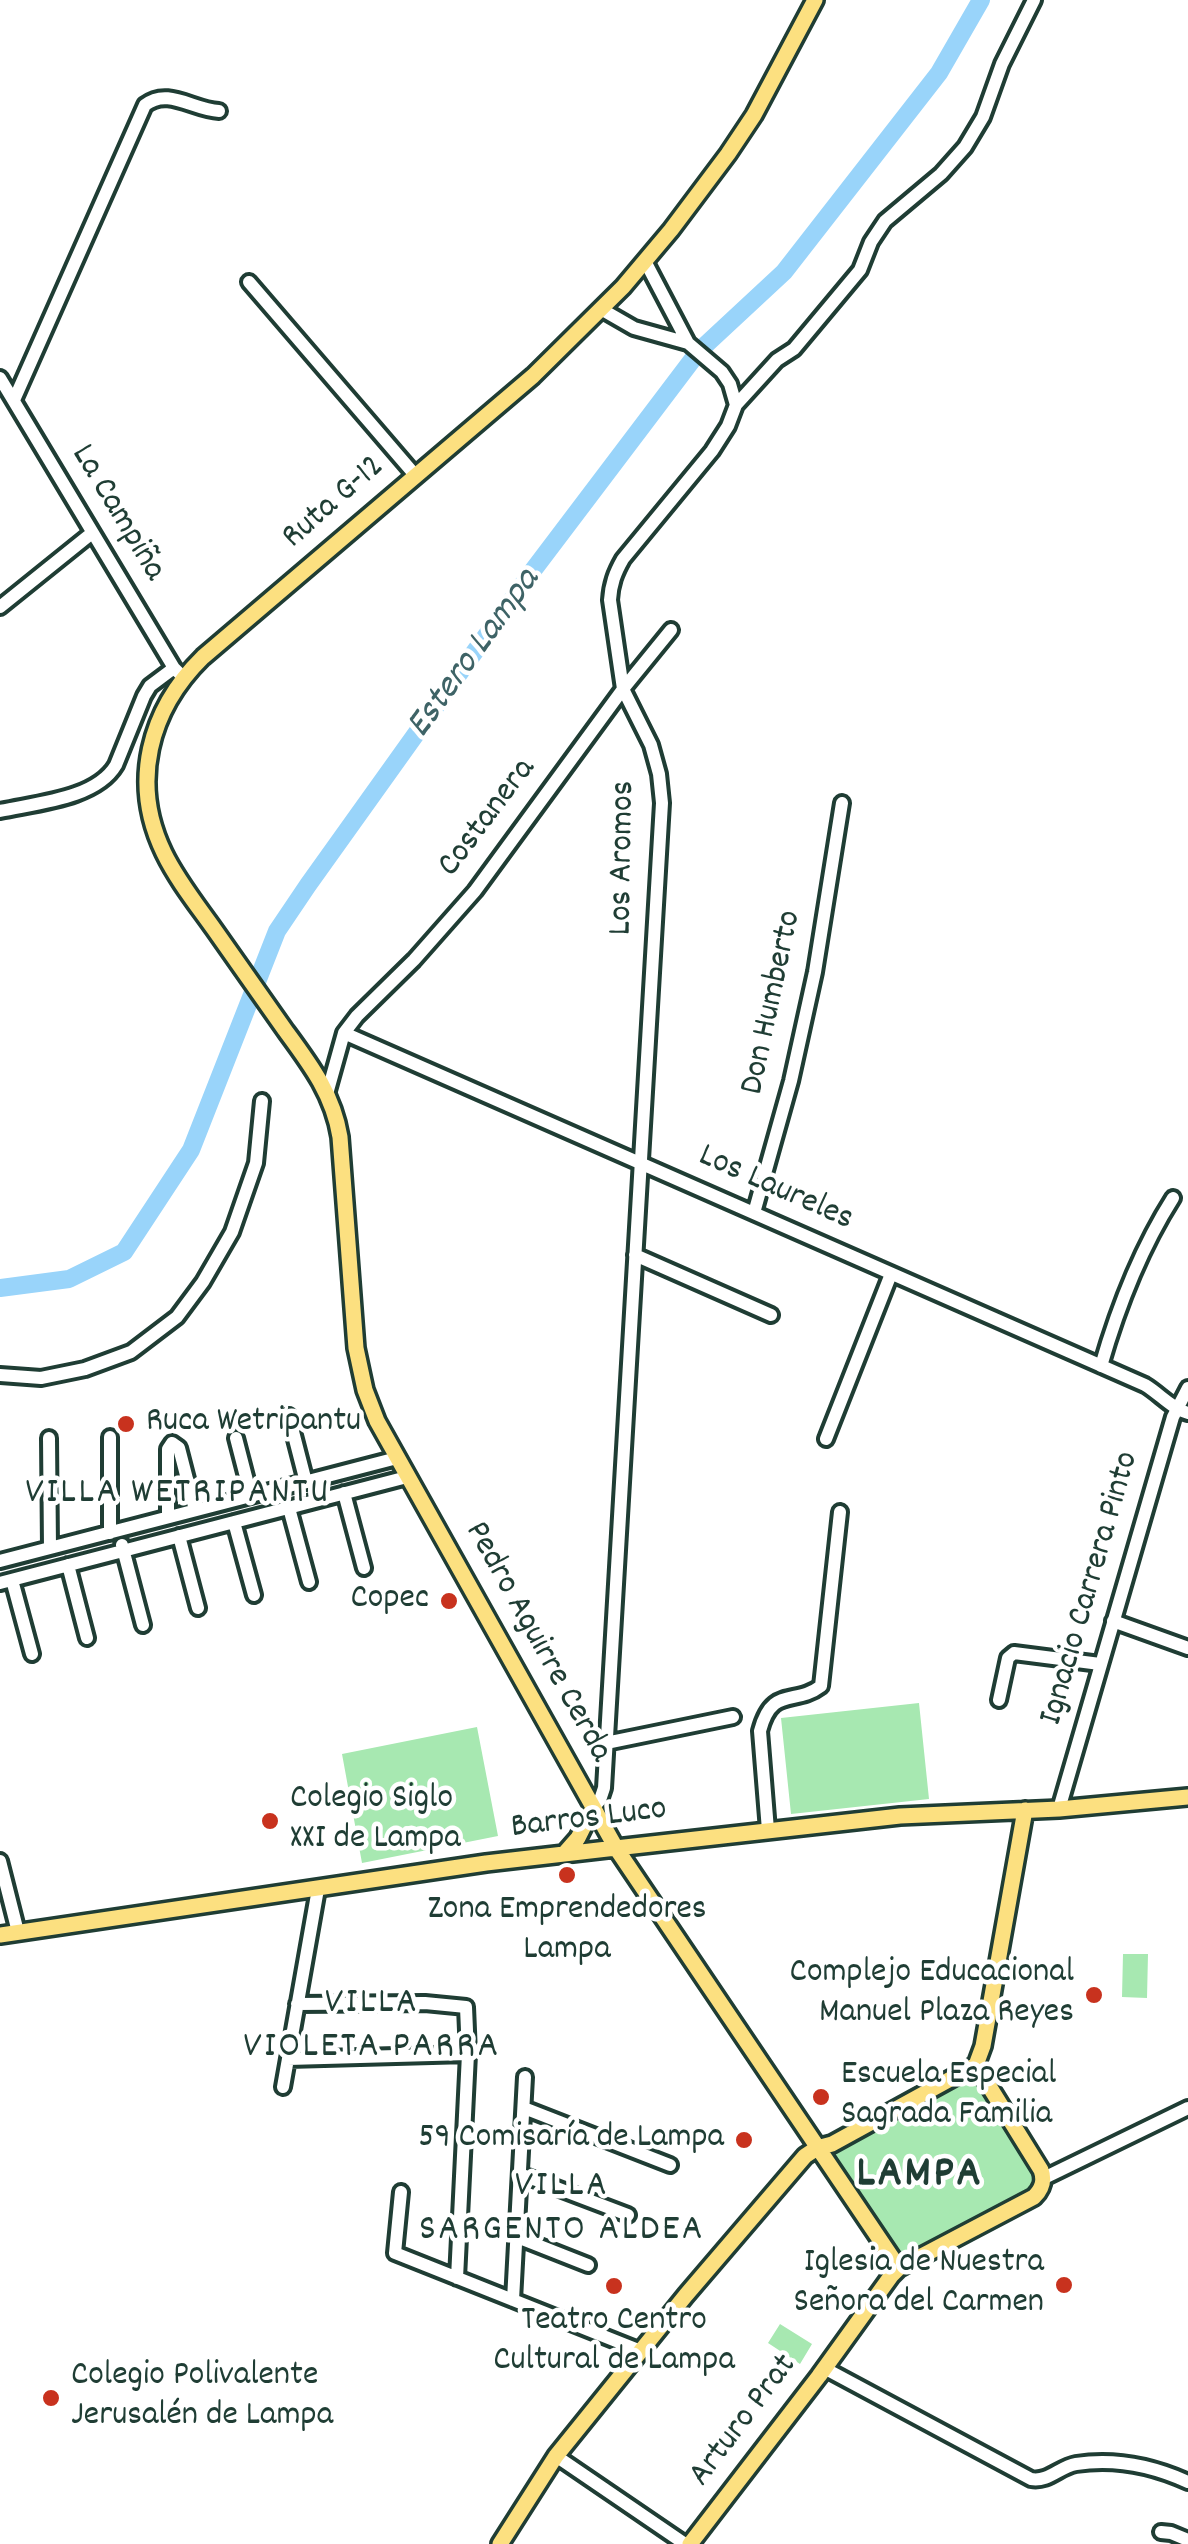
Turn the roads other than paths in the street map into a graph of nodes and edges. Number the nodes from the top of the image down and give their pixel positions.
1 (815, 0) edge
2 (1034, 0) edge
3 (219, 111) dead end
4 (645, 260) junction
5 (248, 282) dead end
6 (602, 309) junction
7 (688, 344) junction
8 (0, 378) edge
9 (14, 400) junction
10 (736, 404) junction
11 (415, 475) junction
12 (92, 533) junction
13 (0, 607) edge
14 (671, 630) dead end
15 (179, 674) junction
16 (623, 689) junction
17 (842, 803) dead end
18 (0, 811) edge
19 (344, 1033) junction
20 (328, 1094) junction
21 (262, 1102) dead end
22 (641, 1164) junction
23 (1173, 1198) dead end
24 (754, 1213) junction
25 (635, 1255) junction
26 (889, 1279) junction
27 (771, 1315) dead end
28 (1101, 1366) junction
29 (0, 1375) edge
30 (1188, 1388) edge
31 (1182, 1411) edge
32 (289, 1416) dead end
33 (110, 1437) dead end
34 (50, 1438) dead end
35 (236, 1438) dead end
36 (826, 1439) dead end
37 (397, 1458) junction
38 (349, 1470) junction
39 (408, 1477) junction
40 (306, 1482) junction
41 (350, 1492) junction
42 (250, 1496) junction
43 (289, 1508) junction
44 (195, 1510) junction
45 (840, 1512) dead end
46 (168, 1518) junction
47 (234, 1522) junction
48 (132, 1527) junction
49 (112, 1532) junction
50 (179, 1536) junction
51 (50, 1548) junction
52 (130, 1549) junction
53 (0, 1561) edge
54 (68, 1565) junction
55 (364, 1568) dead end
56 (6, 1582) edge
57 (309, 1582) dead end
58 (254, 1595) dead end
59 (198, 1608) dead end
60 (1112, 1621) junction
61 (143, 1625) dead end
62 (87, 1638) dead end
63 (1188, 1648) edge
64 (32, 1654) dead end
65 (1100, 1664) junction
66 (999, 1700) dead end
67 (733, 1717) dead end
68 (606, 1744) junction
69 (1188, 1796) edge
70 (593, 1808) junction
71 (1059, 1809) junction
72 (1025, 1810) junction
73 (768, 1830) junction
74 (616, 1848) junction
75 (564, 1854) junction
76 (0, 1861) edge
77 (318, 1889) junction
78 (18, 1932) junction
79 (0, 1935) edge
80 (297, 2004) junction
81 (468, 2054) junction
82 (288, 2059) junction
83 (976, 2065) junction
84 (525, 2076) dead end
85 (283, 2086) dead end
86 (524, 2108) junction
87 (1188, 2108) edge
88 (817, 2148) junction
89 (670, 2166) dead end
90 (520, 2174) junction
91 (1044, 2178) junction
92 (401, 2192) dead end
93 (628, 2215) dead end
94 (517, 2237) junction
95 (588, 2265) dead end
96 (899, 2268) junction
97 (457, 2278) junction
98 (513, 2300) junction
99 (641, 2351) junction
100 (824, 2368) junction
101 (556, 2456) junction
102 (1188, 2482) edge
103 (1161, 2532) dead end
104 (1188, 2540) edge
105 (500, 2544) edge
106 (688, 2544) edge

1 - 4 main road, Ruta G-12
2 - 10 street, Los Aromos
3 - 9 street
4 - 6 main road, Ruta G-12
4 - 7 street
5 - 11 street
6 - 7 street
6 - 11 main road, Ruta G-12
7 - 10 street
8 - 9 street, La Campiña
9 - 12 street, La Campiña
10 - 16 street, Los Aromos
11 - 15 main road, Ruta G-12
12 - 13 street
12 - 15 street, La Campiña
14 - 16 street, Costanera
15 - 18 street
15 - 20 main road, Ruta G-12
16 - 19 street, Costanera
16 - 22 street, Los Aromos
17 - 24 street, Don Humberto
19 - 20 street
19 - 22 street, Los Laureles
20 - 37 main road, Pedro Aguirre Cerda
21 - 29 street
22 - 24 street, Los Laureles
22 - 25 street, Los Aromos
23 - 28 street
24 - 26 street, Los Laureles
25 - 27 street
25 - 68 street, Los Aromos
26 - 28 street, Los Laureles
26 - 36 street
28 - 31 street, Los Laureles
30 - 31 street, Ignacio Carrera Pinto
31 - 60 street, Ignacio Carrera Pinto
32 - 40 street
33 - 49 street
34 - 51 street
35 - 42 street
37 - 38 street
37 - 39 main road, Pedro Aguirre Cerda
38 - 40 street
38 - 41 street
39 - 41 street
39 - 70 main road, Pedro Aguirre Cerda
40 - 42 street
41 - 43 street
41 - 55 street
42 - 44 street
43 - 47 street
43 - 57 street
44 - 46 street
44 - 46 street
45 - 73 street
46 - 48 street
47 - 50 street
47 - 58 street
48 - 49 street
48 - 52 street
49 - 51 street
49 - 52 street
50 - 52 street
50 - 59 street
51 - 53 street
52 - 54 street
52 - 61 street
54 - 56 street
54 - 62 street
56 - 64 street
60 - 63 street
60 - 65 street, Ignacio Carrera Pinto
65 - 66 street
65 - 71 street, Ignacio Carrera Pinto
67 - 68 street
68 - 70 street, Los Aromos
69 - 71 main road, Barros Luco
70 - 74 main road, Pedro Aguirre Cerda
70 - 75 main road
71 - 72 main road, Barros Luco
72 - 73 main road, Barros Luco
72 - 83 main road
73 - 74 main road, Barros Luco
74 - 75 main road, Barros Luco
74 - 88 main road, Pedro Aguirre Cerda
75 - 77 main road, Barros Luco
76 - 78 street
77 - 78 main road, Barros Luco
77 - 80 street
78 - 79 main road, Barros Luco
80 - 81 street
80 - 82 street
81 - 82 street
81 - 97 street
82 - 85 street
83 - 88 main road
83 - 91 main road
84 - 86 street
86 - 89 street
86 - 90 street
87 - 91 street, Arturo Prat
88 - 96 main road, Pedro Aguirre Cerda
88 - 99 main road
90 - 93 street
90 - 94 street
91 - 96 main road, Arturo Prat
92 - 97 street
94 - 95 street
94 - 98 street
96 - 100 main road, Arturo Prat
97 - 98 street
98 - 99 street
99 - 101 main road
100 - 102 street
100 - 106 main road, Arturo Prat
101 - 105 main road
101 - 106 street
103 - 104 street

